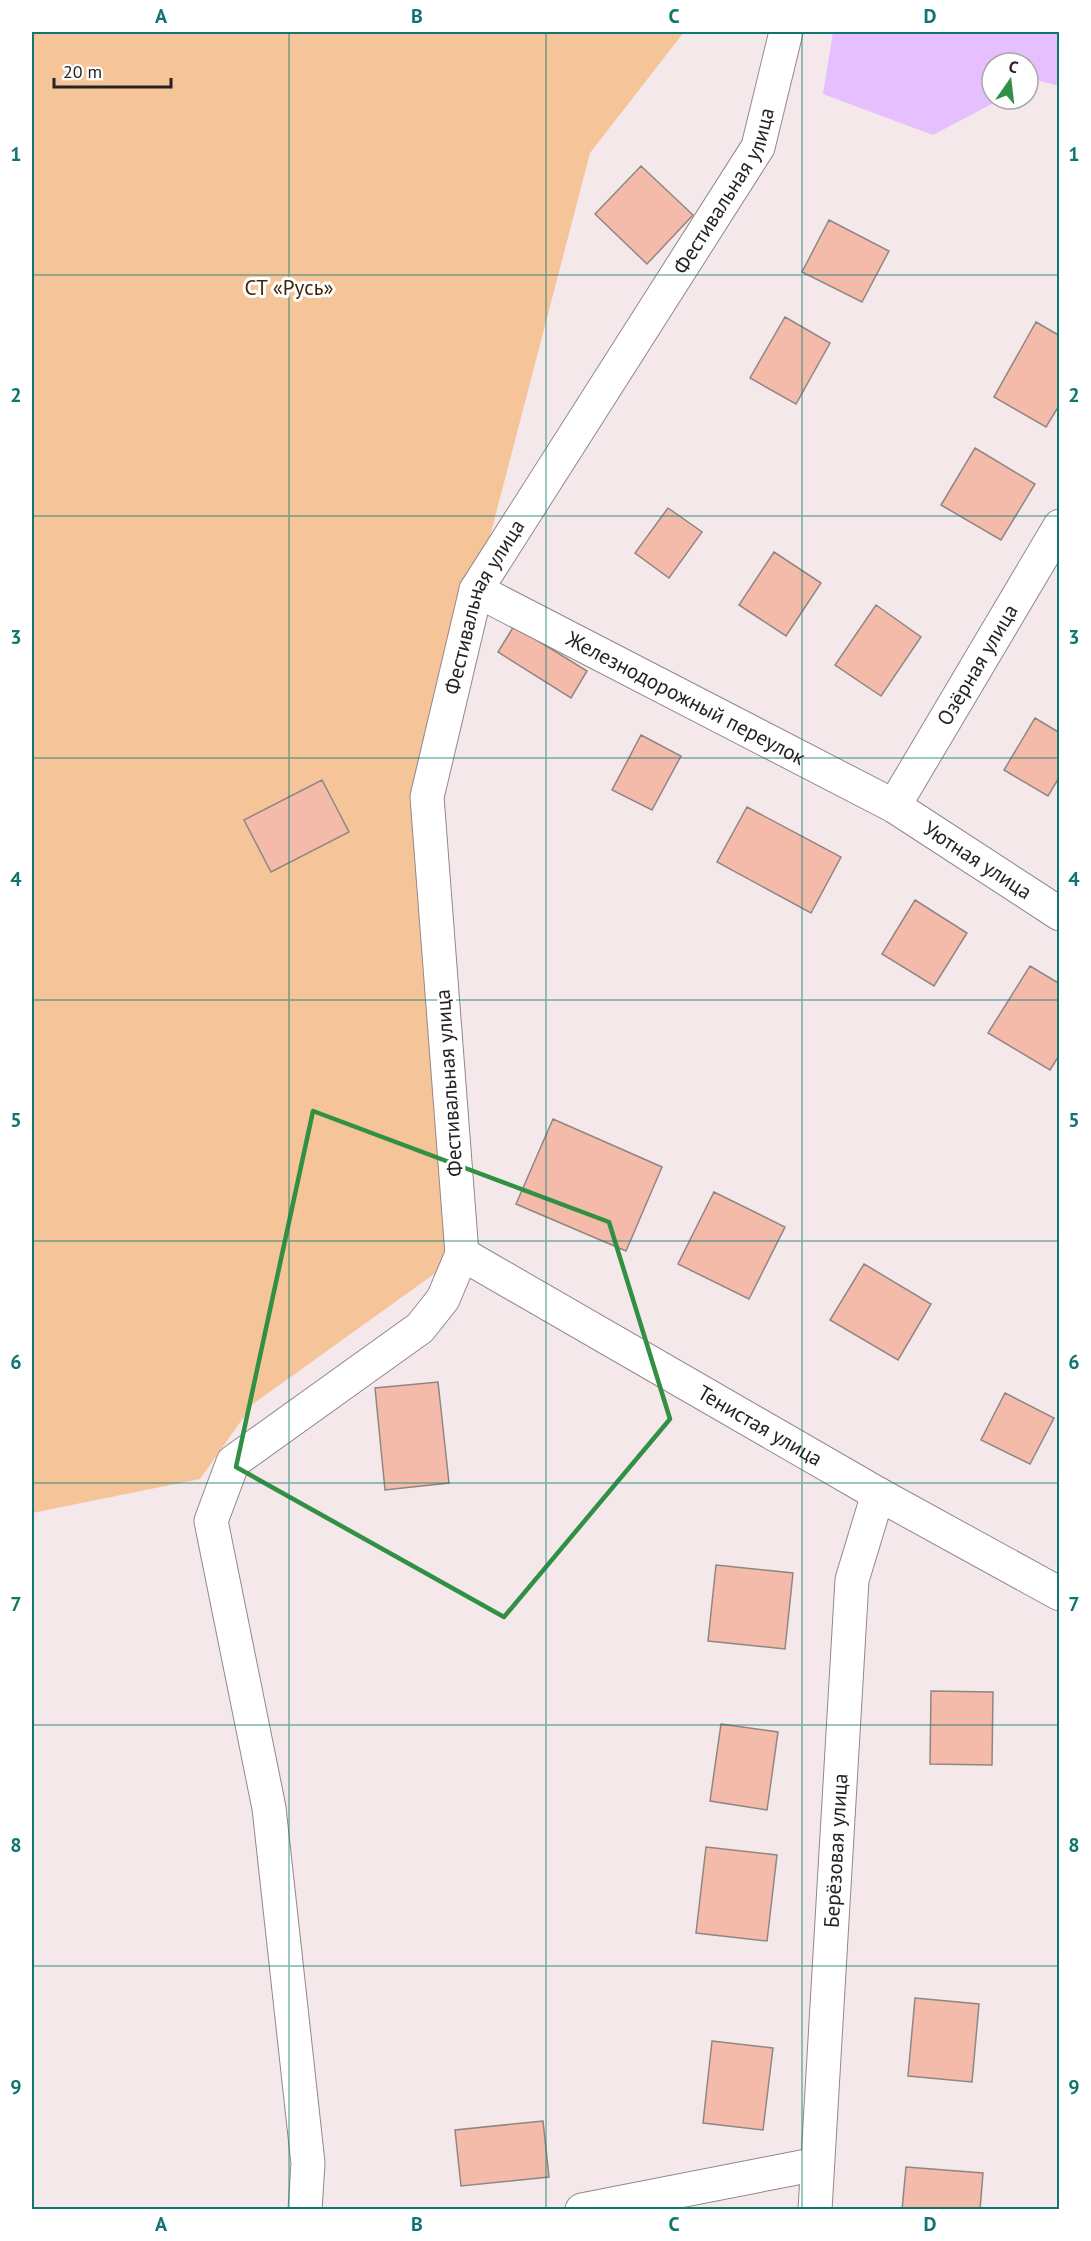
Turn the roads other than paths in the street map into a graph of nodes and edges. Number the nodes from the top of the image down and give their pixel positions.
1 (786, 32) edge
2 (1059, 526) edge
3 (476, 590) junction
4 (894, 806) junction
5 (1059, 914) edge
6 (462, 1254) junction
7 (878, 1494) junction
8 (1059, 1594) edge
9 (817, 2164) junction
10 (305, 2210) edge
11 (582, 2210) edge
12 (815, 2210) edge

1 - 3 street, Фестивальная улица
2 - 4 street, Озёрная улица
3 - 4 street, Железнодорожный переулок
3 - 6 street, Фестивальная улица
4 - 5 street, Уютная улица
6 - 7 street, Тенистая улица
6 - 10 street
7 - 8 street, Тенистая улица
7 - 9 street, Берёзовая улица
9 - 11 street
9 - 12 street, Берёзовая улица

